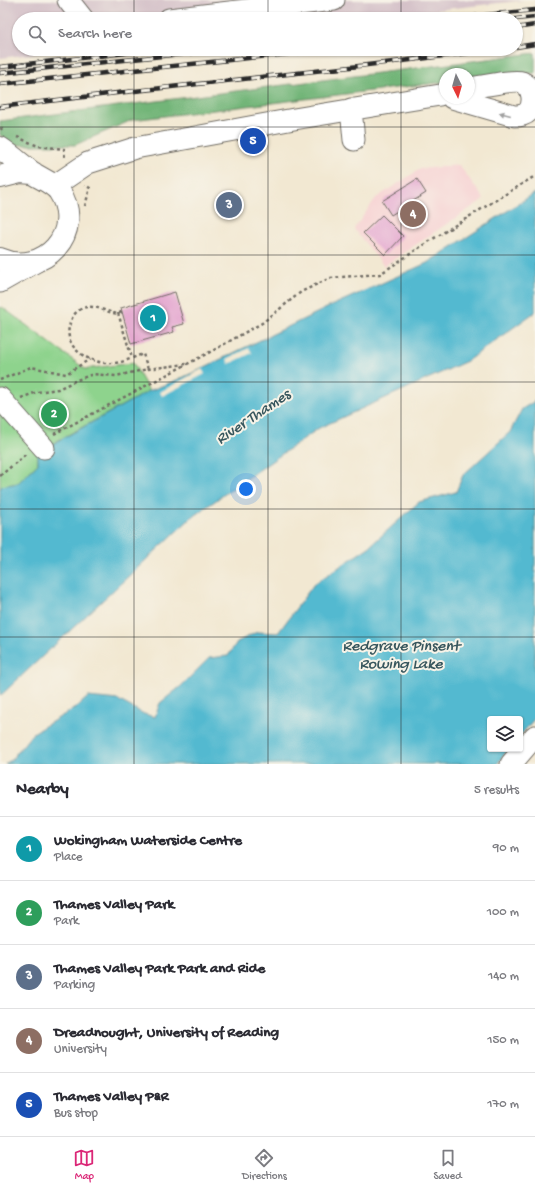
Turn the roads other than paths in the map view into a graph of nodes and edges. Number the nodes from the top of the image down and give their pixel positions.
1 (68, 0) edge
2 (334, 0) edge
3 (77, 12) edge
4 (230, 12) edge
5 (475, 87) edge
6 (439, 97) edge
7 (473, 104) edge
8 (351, 110) junction
9 (354, 140) dead end
10 (0, 148) edge
11 (33, 173) junction
12 (0, 177) edge
13 (54, 186) junction
14 (0, 259) edge
15 (37, 261) junction
16 (0, 282) edge
17 (10, 398) edge
18 (42, 445) road end
19 (535, 736) edge
20 (511, 764) edge

1 - 3 street
2 - 4 street
5 -> 7 street
6 - 8 street
8 - 9 street
8 - 13 street
10 - 11 main road
11 - 12 main road
11 - 13 main road
13 - 15 main road
14 - 15 main road
15 - 16 street
17 - 18 street
19 - 20 street

